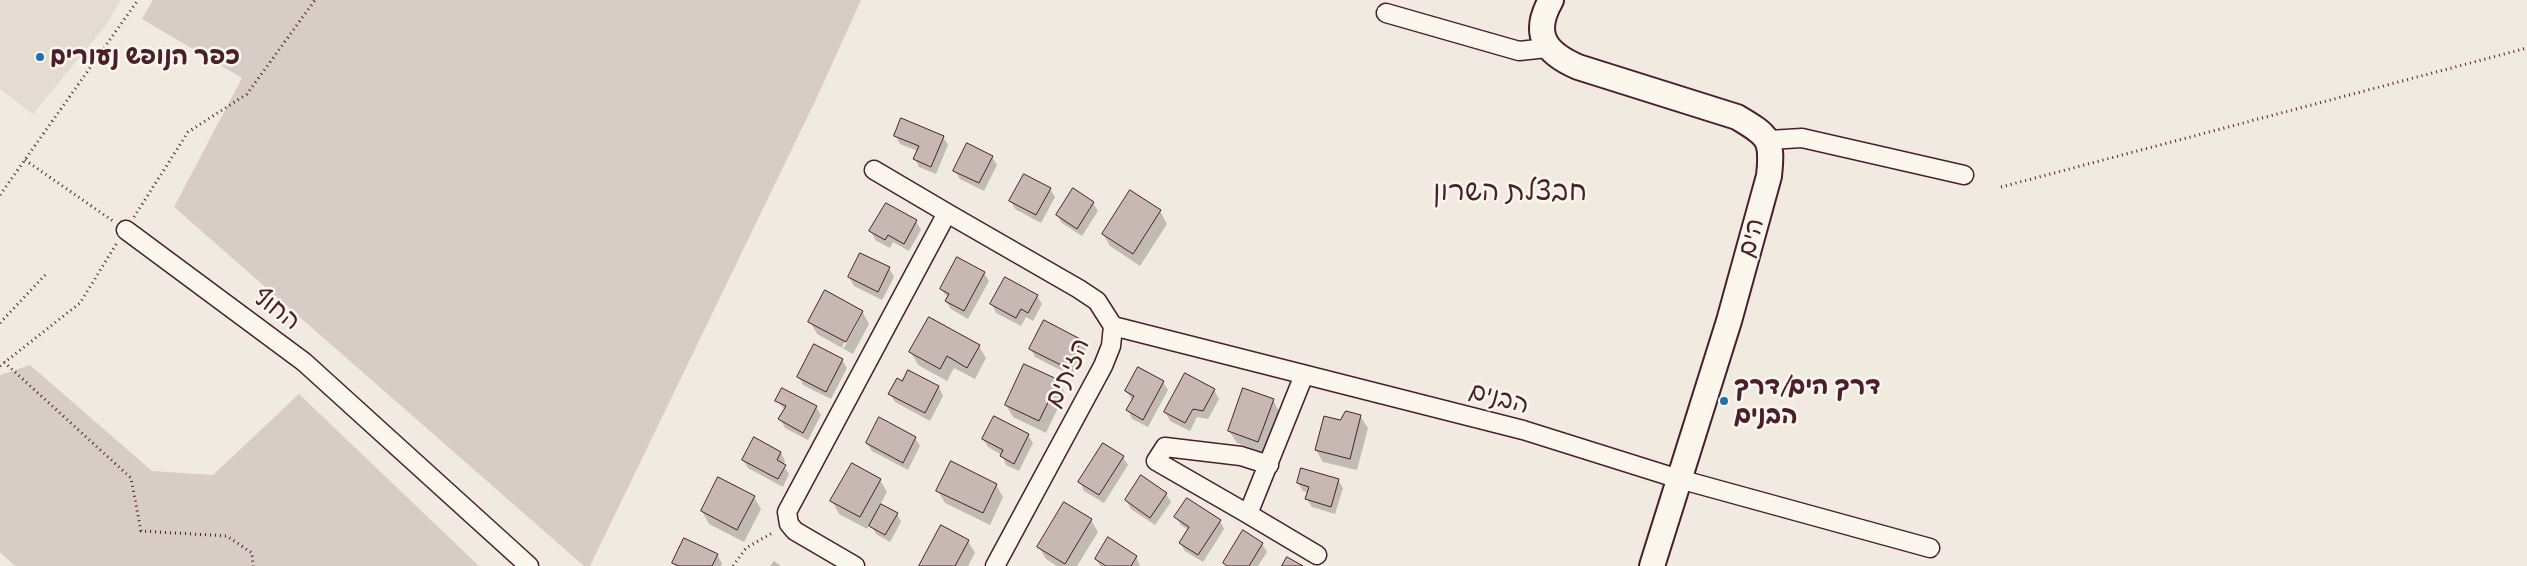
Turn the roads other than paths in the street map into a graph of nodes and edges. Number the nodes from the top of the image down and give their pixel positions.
1 (1551, 0) edge
2 (1386, 13) dead end
3 (1548, 48) junction
4 (1769, 140) junction
5 (874, 170) dead end
6 (1964, 176) dead end
7 (947, 213) junction
8 (126, 230) road end
9 (1113, 326) junction
10 (1304, 375) junction
11 (1268, 465) junction
12 (1679, 479) junction
13 (1248, 514) junction
14 (1930, 548) dead end
15 (1318, 555) dead end
16 (529, 566) edge
17 (855, 566) edge
18 (995, 566) edge
19 (1652, 566) edge

1 - 3 street
2 - 3 street
3 - 4 street
4 - 6 street
4 - 12 street, הים
5 - 7 street, הזיתים
7 - 9 street, הזיתים
7 - 17 street
8 - 16 street, החוף
9 - 10 street, הבנים
9 - 18 street, הזיתים
10 - 11 street
10 - 12 street, הבנים
11 - 13 street
11 - 13 street
12 - 14 street, הבנים
12 - 19 street, הים
13 - 15 street

